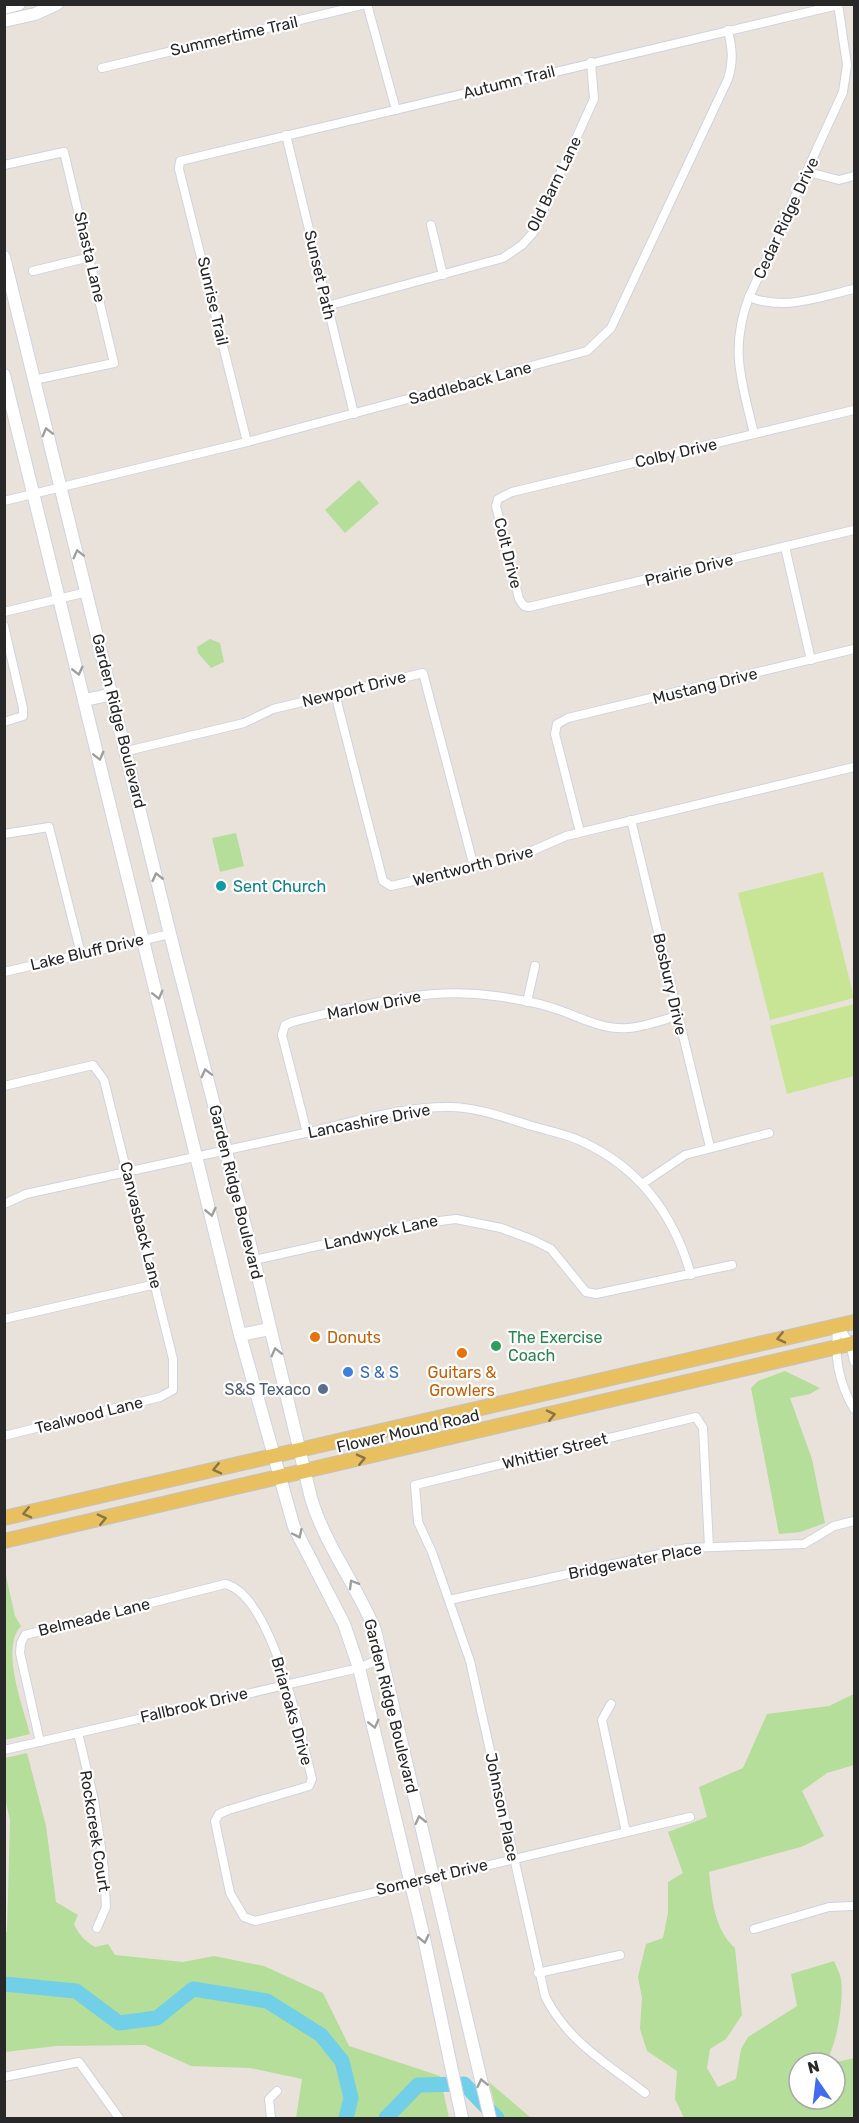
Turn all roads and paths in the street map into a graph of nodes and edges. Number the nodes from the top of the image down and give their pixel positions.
1 (19, 4) edge
2 (57, 4) edge
3 (366, 4) edge
4 (838, 5) edge
5 (4, 8) edge
6 (4, 21) edge
7 (728, 30) junction
8 (591, 62) junction
9 (102, 68) dead end
10 (396, 110) junction
11 (286, 135) junction
12 (180, 160) joint
13 (4, 165) edge
14 (808, 172) junction
15 (855, 176) edge
16 (431, 225) dead end
17 (4, 257) edge
18 (90, 257) junction
19 (33, 271) dead end
20 (443, 275) junction
21 (855, 289) edge
22 (749, 297) junction
23 (327, 306) junction
24 (4, 375) edge
25 (34, 380) junction
26 (855, 410) edge
27 (354, 414) junction
28 (754, 434) junction
29 (247, 442) junction
30 (61, 488) junction
31 (34, 495) junction
32 (498, 499) joint
33 (4, 501) edge
34 (855, 530) edge
35 (785, 547) junction
36 (87, 592) junction
37 (60, 599) junction
38 (524, 606) joint
39 (4, 612) edge
40 (4, 626) edge
41 (855, 649) edge
42 (811, 660) junction
43 (113, 694) junction
44 (335, 694) junction
45 (85, 700) junction
46 (4, 722) edge
47 (127, 751) junction
48 (855, 767) edge
49 (631, 820) junction
50 (580, 832) junction
51 (4, 834) edge
52 (474, 867) junction
53 (170, 934) junction
54 (144, 938) junction
55 (81, 954) junction
56 (535, 966) dead end
57 (4, 972) edge
58 (527, 1002) junction
59 (677, 1016) junction
60 (4, 1086) edge
61 (307, 1132) junction
62 (769, 1133) dead end
63 (710, 1147) junction
64 (226, 1150) junction
65 (197, 1156) junction
66 (128, 1172) junction
67 (642, 1184) junction
68 (4, 1204) edge
69 (254, 1260) junction
70 (732, 1265) dead end
71 (691, 1275) junction
72 (156, 1284) junction
73 (4, 1319) edge
74 (855, 1322) edge
75 (838, 1325) junction
76 (270, 1329) junction
77 (240, 1335) junction
78 (852, 1344) edge
79 (834, 1348) junction
80 (855, 1361) edge
81 (173, 1390) joint
82 (855, 1409) edge
83 (4, 1436) edge
84 (299, 1450) junction
85 (274, 1456) junction
86 (304, 1473) junction
87 (281, 1479) junction
88 (415, 1485) joint
89 (4, 1518) edge
90 (855, 1521) edge
91 (4, 1542) edge
92 (710, 1547) junction
93 (235, 1586) joint
94 (449, 1600) junction
95 (382, 1658) junction
96 (359, 1668) junction
97 (287, 1683) junction
98 (611, 1704) dead end
99 (78, 1733) junction
100 (40, 1742) junction
101 (4, 1750) edge
102 (690, 1816) dead end
103 (626, 1832) junction
104 (513, 1858) junction
105 (433, 1877) junction
106 (410, 1882) junction
107 (855, 1906) edge
108 (244, 1917) joint
109 (97, 1928) dead end
110 (754, 1929) dead end
111 (620, 1955) dead end
112 (538, 1973) junction
113 (4, 2077) edge
114 (277, 2091) dead end
115 (645, 2093) dead end
116 (119, 2118) edge
117 (271, 2118) edge
118 (462, 2118) edge
119 (490, 2118) edge

1 - 5 main road
2 - 6 main road
3 - 9 street, Summertime Trail
3 - 10 street
4 - 7 street, Autumn Trail
4 - 14 street, Cedar Ridge Drive
7 - 8 street, Autumn Trail
7 - 27 street, Saddleback Lane
8 - 10 street, Autumn Trail
8 - 20 street, Old Barn Lane
10 - 11 street, Autumn Trail
11 - 12 street, Autumn Trail
11 - 23 street, Sunset Path
12 - 29 street, Sunrise Trail
13 - 18 street, Shasta Lane
14 - 15 street
14 - 22 street, Cedar Ridge Drive
16 - 20 street
17 - 25 main road, Garden Ridge Boulevard
18 - 19 street
18 - 25 street, Shasta Lane
20 - 23 street, Old Barn Lane
21 - 22 street
22 - 28 street, Cedar Ridge Drive
23 - 27 street, Sunset Path
24 - 31 main road, Garden Ridge Boulevard
30 -> 25 main road, Garden Ridge Boulevard
26 - 28 street, Colby Drive
27 - 29 street, Saddleback Lane
28 - 32 street, Colby Drive
29 - 30 street, Saddleback Lane
30 - 31 street, Saddleback Lane
36 -> 30 main road, Garden Ridge Boulevard
31 - 33 street, Saddleback Lane
31 - 37 main road, Garden Ridge Boulevard
32 - 38 street, Colt Drive
34 - 35 street, Prairie Drive
35 - 38 street, Prairie Drive
35 - 42 street
36 - 37 street
36 - 43 main road, Garden Ridge Boulevard
37 - 39 street
37 -> 45 main road, Garden Ridge Boulevard
40 - 46 street
41 - 42 street, Mustang Drive
42 - 50 street, Mustang Drive
43 - 45 main road
43 - 47 main road, Garden Ridge Boulevard
44 - 47 street, Newport Drive
44 - 52 street, Wentworth Drive
44 - 52 street, Newport Drive
45 -> 54 main road, Garden Ridge Boulevard
53 -> 47 main road, Garden Ridge Boulevard
48 - 49 street, Wentworth Drive
49 - 50 street, Wentworth Drive
49 - 59 street, Bosbury Drive
50 - 52 street, Wentworth Drive
51 - 55 street
53 - 54 street, Lake Bluff Drive
64 -> 53 main road, Garden Ridge Boulevard
54 - 55 street, Lake Bluff Drive
54 -> 65 main road, Garden Ridge Boulevard
55 - 57 street, Lake Bluff Drive
56 - 58 street
58 - 59 street, Marlow Drive
58 - 61 street, Marlow Drive
59 - 63 street, Bosbury Drive
60 - 66 street, Canvasback Lane
61 - 64 street, Lancashire Drive
61 - 67 street, Lancashire Drive
62 - 63 street
63 - 67 street
64 - 65 street, Lancashire Drive
64 - 69 main road, Garden Ridge Boulevard
65 - 66 street, Lancashire Drive
65 -> 77 main road, Garden Ridge Boulevard
66 - 68 street, Lancashire Drive
66 - 72 street, Canvasback Lane
67 - 71 street, Lancashire Drive
69 - 71 street, Landwyck Lane
69 - 76 main road, Garden Ridge Boulevard
70 - 71 street, Landwyck Lane
72 - 73 street
72 - 81 street, Canvasback Lane
74 - 75 main road, Flower Mound Road
75 - 78 street
75 - 79 street
75 -> 84 main road, Flower Mound Road
76 - 77 main road
84 -> 76 main road, Garden Ridge Boulevard
77 - 85 main road, Garden Ridge Boulevard
78 - 79 main road, Flower Mound Road
78 - 80 street
79 - 82 street
86 -> 79 main road, Flower Mound Road
81 - 83 street, Tealwood Lane
84 - 85 main road, Flower Mound Road
84 - 86 main road, Garden Ridge Boulevard
85 - 87 main road, Garden Ridge Boulevard
85 -> 89 main road, Flower Mound Road
86 - 87 main road, Flower Mound Road
95 -> 86 main road, Garden Ridge Boulevard
91 -> 87 main road, Flower Mound Road
87 -> 96 main road, Garden Ridge Boulevard
88 - 92 street, Whittier Street
88 - 94 street, Johnson Place
90 - 92 street, Bridgewater Place
92 - 94 street, Bridgewater Place
93 - 97 street, Briaroaks Drive
93 - 100 street, Belmeade Lane
94 - 104 street, Johnson Place
95 - 96 street, Fallbrook Drive
105 -> 95 main road, Garden Ridge Boulevard
96 - 97 street, Fallbrook Drive
96 -> 106 main road, Garden Ridge Boulevard
97 - 99 street, Fallbrook Drive
97 - 108 street, Briaroaks Drive
98 - 103 street
99 - 100 street, Fallbrook Drive
99 - 109 street, Rockcreek Court
100 - 101 street, Fallbrook Drive
102 - 103 street, Somerset Drive
103 - 104 street, Somerset Drive
104 - 105 street, Somerset Drive
104 - 112 street, Johnson Place
105 - 106 street, Somerset Drive
119 -> 105 main road, Garden Ridge Boulevard
106 - 108 street, Somerset Drive
106 -> 118 main road, Garden Ridge Boulevard
107 - 110 street
111 - 112 street
112 - 115 street, Johnson Place
113 - 116 street
114 - 117 street

